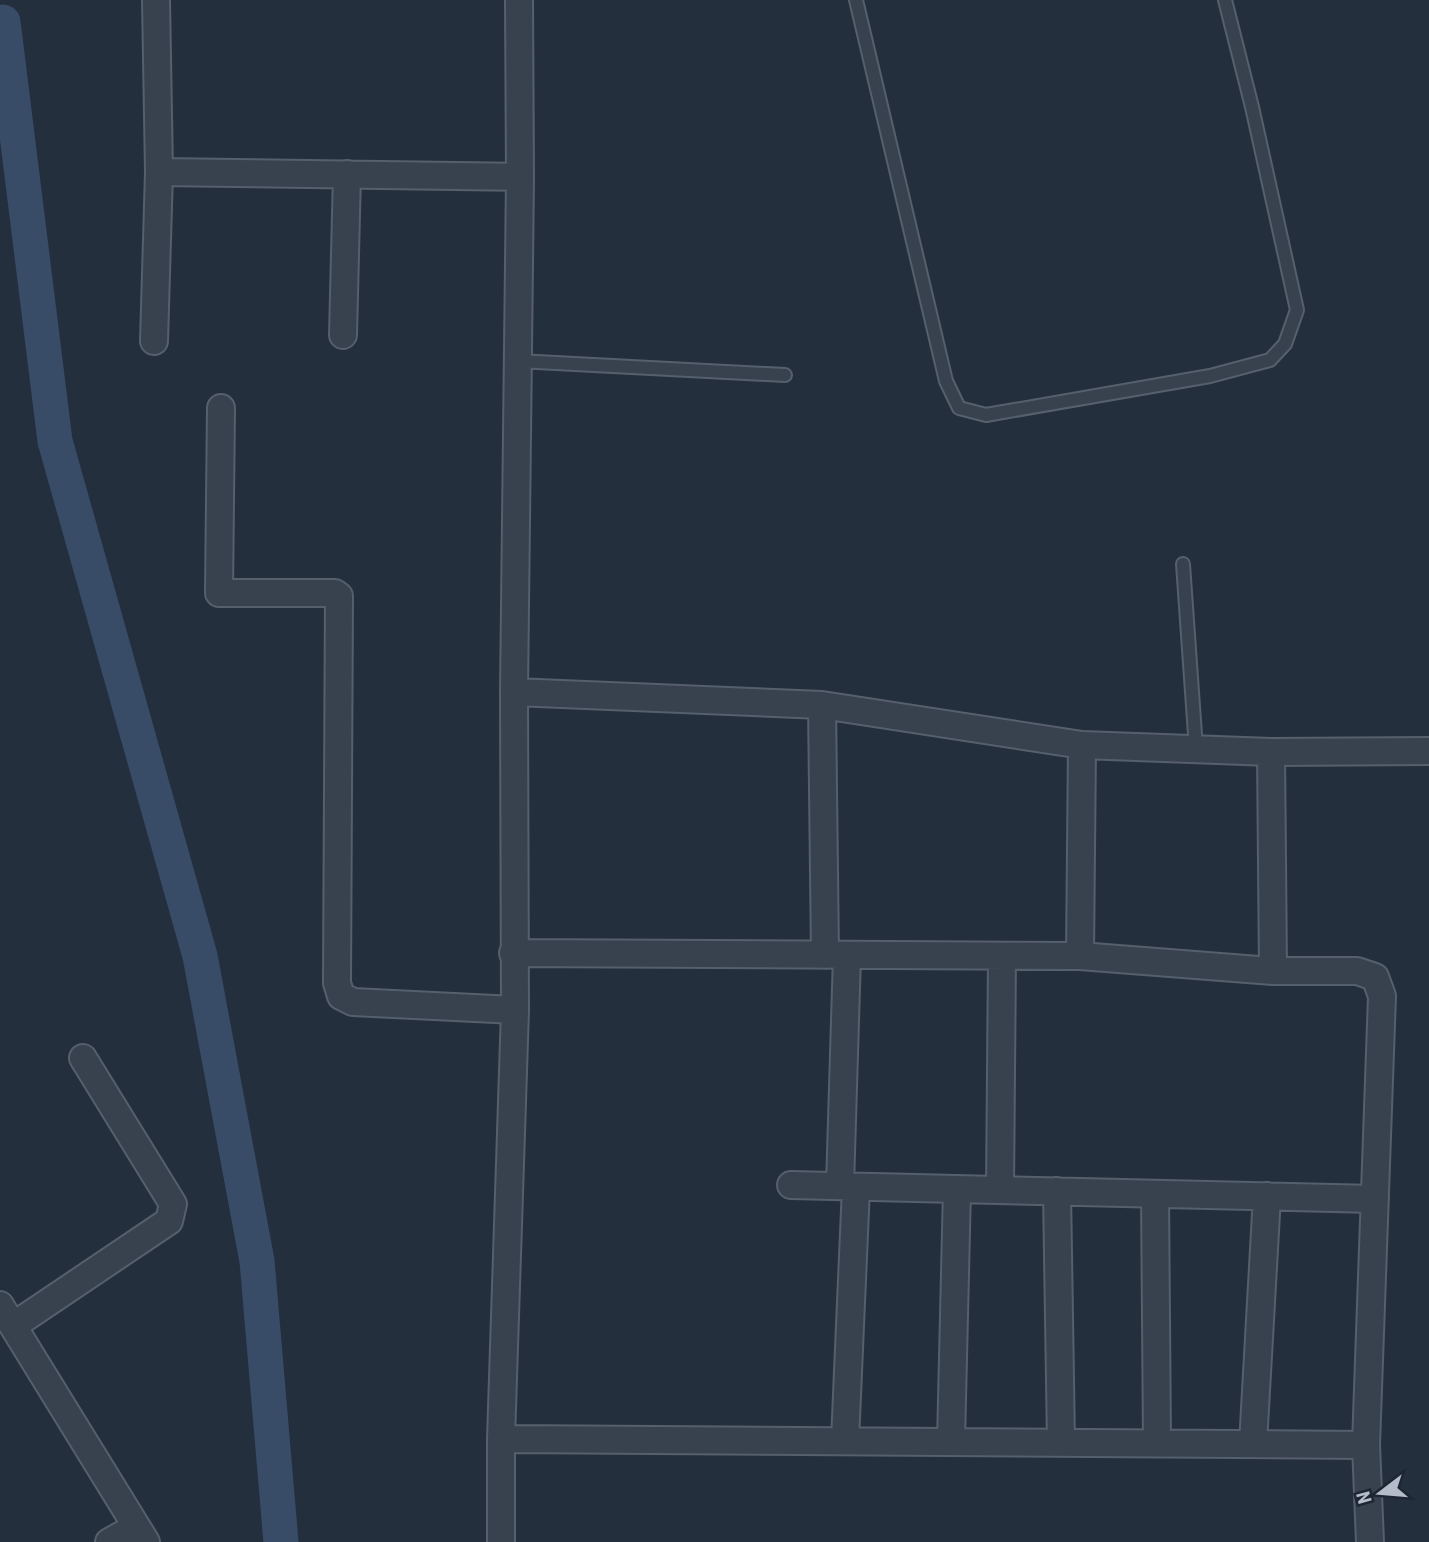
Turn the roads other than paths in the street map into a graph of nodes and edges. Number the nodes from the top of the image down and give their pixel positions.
1 (156, 0) edge
2 (519, 0) edge
3 (856, 0) edge
4 (1224, 0) edge
5 (159, 172) junction
6 (347, 174) junction
7 (520, 177) junction
8 (343, 335) dead end
9 (154, 341) dead end
10 (518, 361) junction
11 (785, 375) dead end
12 (221, 408) dead end
13 (1184, 564) dead end
14 (514, 692) junction
15 (822, 705) junction
16 (1082, 745) junction
17 (1196, 750) junction
18 (1429, 751) edge
19 (1271, 752) junction
20 (513, 953) junction
21 (836, 955) junction
22 (1002, 956) junction
23 (1080, 956) junction
24 (1273, 971) junction
25 (515, 1010) junction
26 (83, 1058) dead end
27 (791, 1185) dead end
28 (848, 1187) junction
29 (957, 1189) junction
30 (1000, 1190) junction
31 (1057, 1191) junction
32 (1155, 1194) junction
33 (1267, 1196) junction
34 (1375, 1199) junction
35 (6, 1315) edge
36 (501, 1439) junction
37 (845, 1441) junction
38 (951, 1442) junction
39 (1061, 1443) junction
40 (1157, 1444) junction
41 (1253, 1444) junction
42 (1366, 1445) junction
43 (141, 1534) edge
44 (109, 1542) edge
45 (501, 1542) edge
46 (1370, 1542) edge

1 - 5 street
2 - 7 street
3 - 4 lane
5 - 6 street
5 - 9 street
6 - 7 street
6 - 8 street
7 - 10 street
10 - 11 lane
10 - 14 street
12 - 25 street
13 - 17 lane
14 - 15 street
14 - 20 street
15 - 16 street
15 - 21 street
16 - 17 street
16 - 23 street
17 - 19 street
18 - 19 street
19 - 24 street
20 - 21 street
20 - 25 street
21 - 22 street
21 - 28 street
22 - 23 street
22 - 30 street
23 - 24 street
24 - 34 street
25 - 36 street
26 - 35 street
27 - 28 street
28 - 29 street
28 - 37 street
29 - 30 street
29 - 38 street
30 - 31 street
31 - 32 street
31 - 39 street
32 - 33 street
32 - 40 street
33 - 34 street
33 - 41 street
34 - 42 street
35 - 43 street
36 - 37 street
36 - 45 street
37 - 38 street
38 - 39 street
39 - 40 street
40 - 41 street
41 - 42 street
42 - 46 street
43 - 44 street

